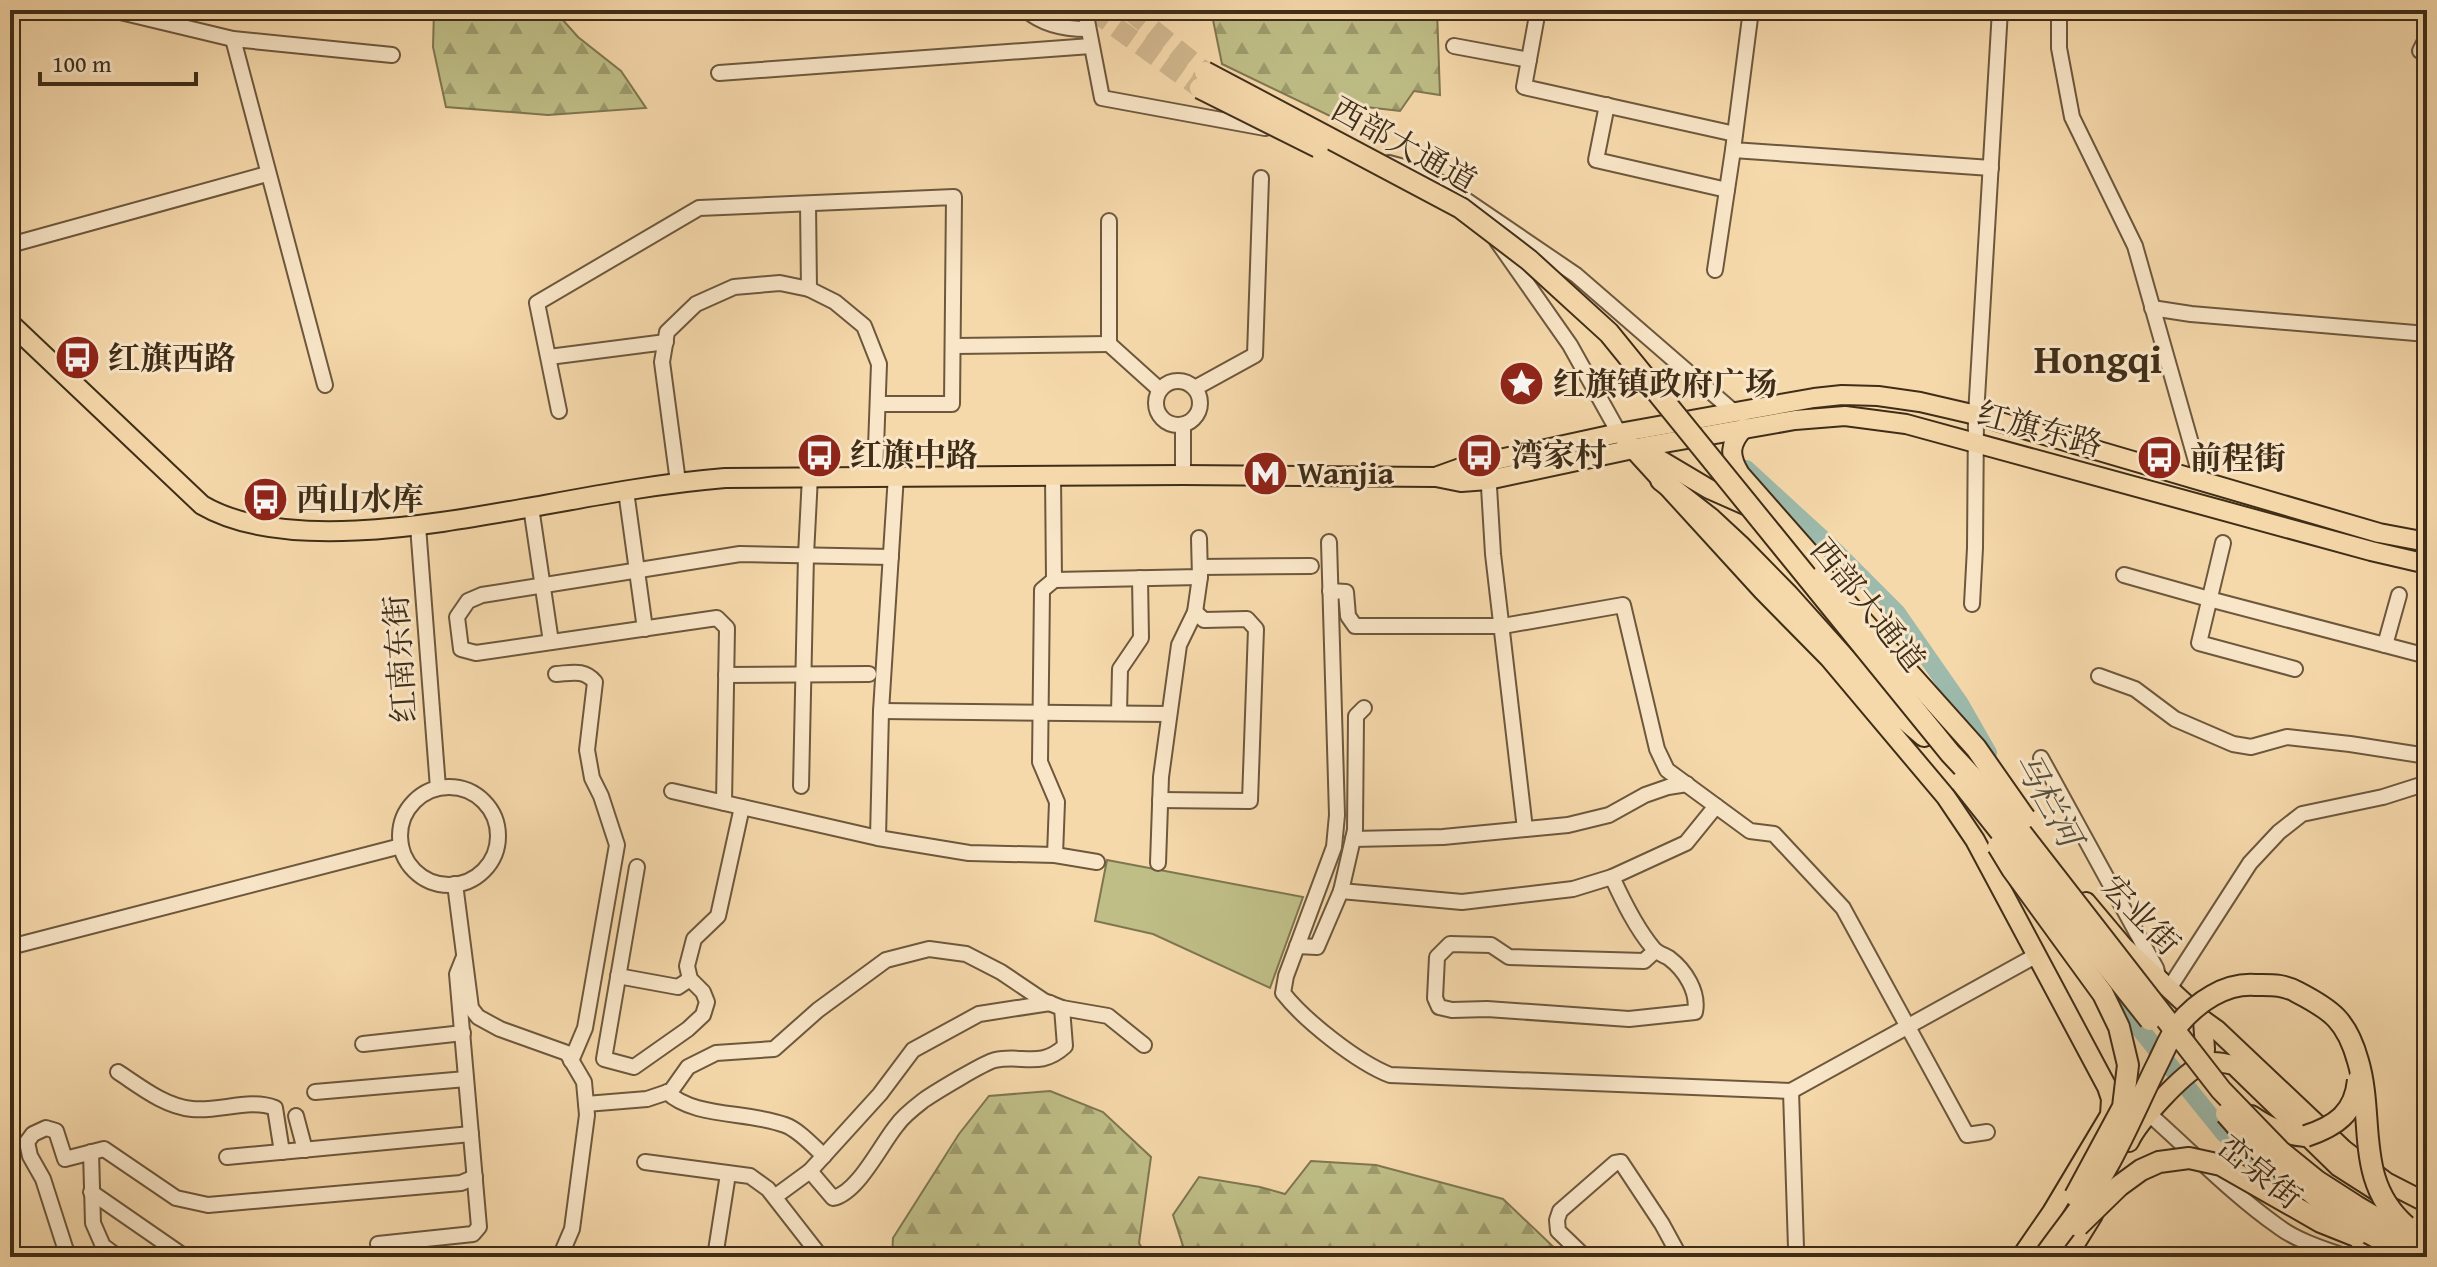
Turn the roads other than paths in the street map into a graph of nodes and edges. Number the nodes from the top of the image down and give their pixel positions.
1 (112, 10) edge
2 (1026, 10) edge
3 (1085, 10) edge
4 (1538, 10) edge
5 (1751, 10) edge
6 (2000, 10) edge
7 (2059, 10) edge
8 (1087, 29) junction
9 (2427, 37) edge
10 (233, 39) junction
11 (1091, 46) junction
12 (1454, 46) dead end
13 (392, 55) dead end
14 (2427, 55) edge
15 (1529, 60) junction
16 (719, 73) dead end
17 (1607, 105) junction
18 (1735, 134) junction
19 (1733, 150) junction
20 (1991, 168) junction
21 (267, 174) junction
22 (1261, 178) dead end
23 (1727, 190) junction
24 (1469, 202) junction
25 (808, 204) junction
26 (1109, 221) dead end
27 (10, 245) edge
28 (1715, 270) dead end
29 (809, 289) junction
30 (2152, 308) junction
31 (10, 323) edge
32 (2427, 334) edge
33 (666, 342) junction
34 (1109, 344) junction
35 (954, 346) junction
36 (549, 357) junction
37 (325, 385) dead end
38 (1195, 388) junction
39 (1160, 390) junction
40 (878, 404) junction
41 (559, 411) dead end
42 (1976, 415) junction
43 (1734, 417) junction
44 (1183, 425) junction
45 (1634, 441) junction
46 (1975, 443) junction
47 (1488, 471) junction
48 (875, 475) junction
49 (896, 475) junction
50 (1053, 475) junction
51 (1183, 475) junction
52 (810, 476) junction
53 (1661, 480) junction
54 (678, 482) junction
55 (2202, 482) junction
56 (626, 491) junction
57 (531, 507) junction
58 (1771, 516) junction
59 (418, 526) junction
60 (1199, 538) dead end
61 (1329, 542) dead end
62 (2427, 542) edge
63 (2223, 543) dead end
64 (806, 555) junction
65 (891, 557) junction
66 (2427, 564) edge
67 (1311, 566) dead end
68 (637, 570) junction
69 (1200, 572) junction
70 (2124, 575) dead end
71 (1140, 578) junction
72 (1054, 580) junction
73 (544, 586) junction
74 (1330, 591) junction
75 (2399, 595) dead end
76 (2209, 599) junction
77 (1972, 604) dead end
78 (1195, 612) junction
79 (1503, 626) junction
80 (645, 629) junction
81 (551, 642) junction
82 (2385, 645) junction
83 (2427, 656) edge
84 (2295, 669) dead end
85 (556, 674) dead end
86 (869, 674) dead end
87 (726, 675) junction
88 (803, 675) junction
89 (2099, 676) dead end
90 (1364, 708) dead end
91 (881, 711) junction
92 (1041, 712) junction
93 (1119, 713) junction
94 (1169, 714) junction
95 (1924, 736) junction
96 (2427, 756) edge
97 (2041, 758) dead end
98 (1955, 774) junction
99 (2427, 783) edge
100 (1687, 784) junction
101 (801, 786) dead end
102 (438, 788) junction
103 (672, 791) dead end
104 (1160, 800) junction
105 (724, 803) junction
106 (1716, 806) junction
107 (742, 807) junction
108 (2018, 822) junction
109 (1525, 829) junction
110 (878, 838) junction
111 (1353, 839) junction
112 (1975, 840) junction
113 (401, 846) junction
114 (1055, 855) junction
115 (1097, 862) dead end
116 (1158, 863) dead end
117 (637, 867) dead end
118 (1612, 877) junction
119 (455, 884) junction
120 (1341, 891) junction
121 (2090, 921) junction
122 (1297, 946) junction
123 (10, 947) edge
124 (1655, 951) junction
125 (464, 955) junction
126 (2037, 955) junction
127 (618, 976) junction
128 (2159, 978) junction
129 (690, 979) junction
130 (1056, 1006) junction
131 (2203, 1020) junction
132 (1907, 1027) junction
133 (463, 1033) junction
134 (363, 1044) dead end
135 (1144, 1045) dead end
136 (571, 1061) junction
137 (2204, 1063) junction
138 (2359, 1064) junction
139 (118, 1072) dead end
140 (466, 1079) junction
141 (2107, 1087) junction
142 (1791, 1091) junction
143 (315, 1092) dead end
144 (667, 1092) junction
145 (2229, 1099) junction
146 (586, 1104) junction
147 (2154, 1107) junction
148 (296, 1116) dead end
149 (1987, 1132) dead end
150 (471, 1134) junction
151 (305, 1150) junction
152 (91, 1152) junction
153 (282, 1152) junction
154 (824, 1156) junction
155 (227, 1157) dead end
156 (645, 1162) dead end
157 (810, 1171) junction
158 (728, 1174) junction
159 (475, 1177) junction
160 (91, 1192) junction
161 (780, 1193) dead end
162 (2427, 1203) edge
163 (2427, 1215) edge
164 (2061, 1233) junction
165 (2427, 1241) edge
166 (378, 1244) dead end
167 (1796, 1248) dead end
168 (68, 1257) edge
169 (118, 1257) edge
170 (185, 1257) edge
171 (560, 1257) edge
172 (715, 1257) edge
173 (821, 1257) edge
174 (1585, 1257) edge
175 (1680, 1257) edge
176 (2021, 1257) edge
177 (2044, 1257) edge
178 (2053, 1257) edge
179 (2067, 1257) edge
180 (2347, 1257) edge
181 (2408, 1257) edge
182 (2414, 1257) edge

1 - 10 street
2 - 8 street
3 - 8 street
4 - 15 street
5 - 18 street
6 - 20 street
7 - 30 street
8 - 11 street
9 - 14 street
10 - 13 street
10 - 21 street
11 - 16 street
11 - 24 street
12 - 15 street
15 - 17 street
17 - 18 street
17 - 23 street
18 - 19 street
19 - 20 street
19 - 23 street
20 - 42 street
21 - 27 street
21 - 37 street
22 - 38 street
23 - 28 street
24 - 43 street
24 - 45 street
25 - 29 street
25 - 35 street
25 - 36 street
26 - 34 street
29 - 33 street
29 - 40 street
30 - 32 street
30 - 55 street
31 - 59 main road
33 - 36 street
33 - 54 street
34 - 35 street
34 - 39 street
35 - 40 street
36 - 41 street
38 - 39 street
38 - 44 street
39 - 44 street
40 - 48 street
42 - 43 main road, 红旗东路
42 - 46 street
42 - 55 main road, 红旗东路
43 - 45 main road, 红旗东路
43 - 46 main road, 红旗东路
43 - 58 main road, 宏业街
44 - 51 street
45 - 47 main road
45 - 53 main road
45 - 58 main road, bridge
46 - 66 main road, 红旗东路
46 - 77 street
47 - 51 main road
47 - 79 street
48 - 49 main road
48 - 52 main road
49 - 50 main road
49 - 65 street
50 - 51 main road
50 - 72 street
52 - 54 main road
52 - 64 street
53 - 95 highway
53 - 112 main road
54 - 56 main road
55 - 62 main road, 红旗东路
56 - 57 main road
56 - 68 street
57 - 59 main road
57 - 73 street
58 - 108 main road, 宏业街
58 - 121 highway, bridge
59 - 102 street, 红南东街
60 - 69 street
61 - 74 street
63 - 76 street
64 - 65 street
64 - 68 street
64 - 88 street
65 - 91 street
67 - 69 street
68 - 73 street
68 - 80 street
69 - 71 street
69 - 78 street
70 - 76 street
71 - 72 street
71 - 93 street
72 - 92 street
73 - 81 street
73 - 81 street
74 - 79 street
74 - 122 street
75 - 82 street
76 - 82 street
76 - 84 street
78 - 94 street
78 - 104 street
79 - 100 street
79 - 109 street
80 - 81 street
80 - 87 street
82 - 83 street
85 - 136 street
86 - 88 street
87 - 88 street
87 - 105 street
88 - 101 street
89 - 96 street
90 - 111 street
91 - 92 street
91 - 110 street
92 - 93 street
92 - 114 street
93 - 94 street
94 - 104 street
95 - 98 highway, 西部大通道
95 - 121 highway, 西部大通道, bridge
97 - 128 street
98 - 164 highway, bridge
98 - 182 highway, 西部大通道, bridge
99 - 128 street
100 - 106 street
100 - 109 street
102 - 113 street
102 - 119 street
103 - 105 street
104 - 116 street
105 - 107 street
106 - 118 street
106 - 132 street
107 - 110 street
107 - 129 street
108 - 112 main road
108 - 128 main road, 宏业街, bridge
109 - 111 street
110 - 114 street
111 - 120 street
112 - 126 main road
113 - 119 street
113 - 123 street
114 - 115 street
117 - 127 street
118 - 120 street
118 - 124 street
119 - 125 street
120 - 122 street
121 - 145 highway, 西部大通道, bridge
122 - 142 street
124 - 124 street
125 - 133 street
125 - 136 street
126 - 132 street
126 - 141 main road
127 - 129 street
127 - 129 street
128 - 131 main road, 宏业街
130 - 135 street
130 - 144 street
130 - 154 street
130 - 157 street
131 - 137 main road
131 - 162 main road, 宏业街
132 - 142 street
132 - 149 street
133 - 134 street
133 - 140 street
136 - 146 street
137 - 147 main road
137 - 163 main road
138 - 145 highway, bridge
138 - 164 highway, bridge
138 - 165 highway, bridge
139 - 153 street
140 - 143 street
140 - 150 street
141 - 147 main road
141 - 176 main road
142 - 167 street
144 - 146 street
144 - 154 street
145 - 165 highway, 西部大通道, bridge
146 - 171 street
147 - 179 main road
147 - 180 street, 峦泉街
148 - 151 street
150 - 151 street
150 - 159 street
151 - 153 street
152 - 159 street
152 - 160 street
152 - 168 street
153 - 155 street
154 - 157 street
156 - 158 street
157 - 161 street
158 - 172 street
158 - 173 street
159 - 166 street
160 - 169 street
160 - 170 street
164 - 177 highway, bridge
174 - 175 street
178 - 181 highway, bridge

